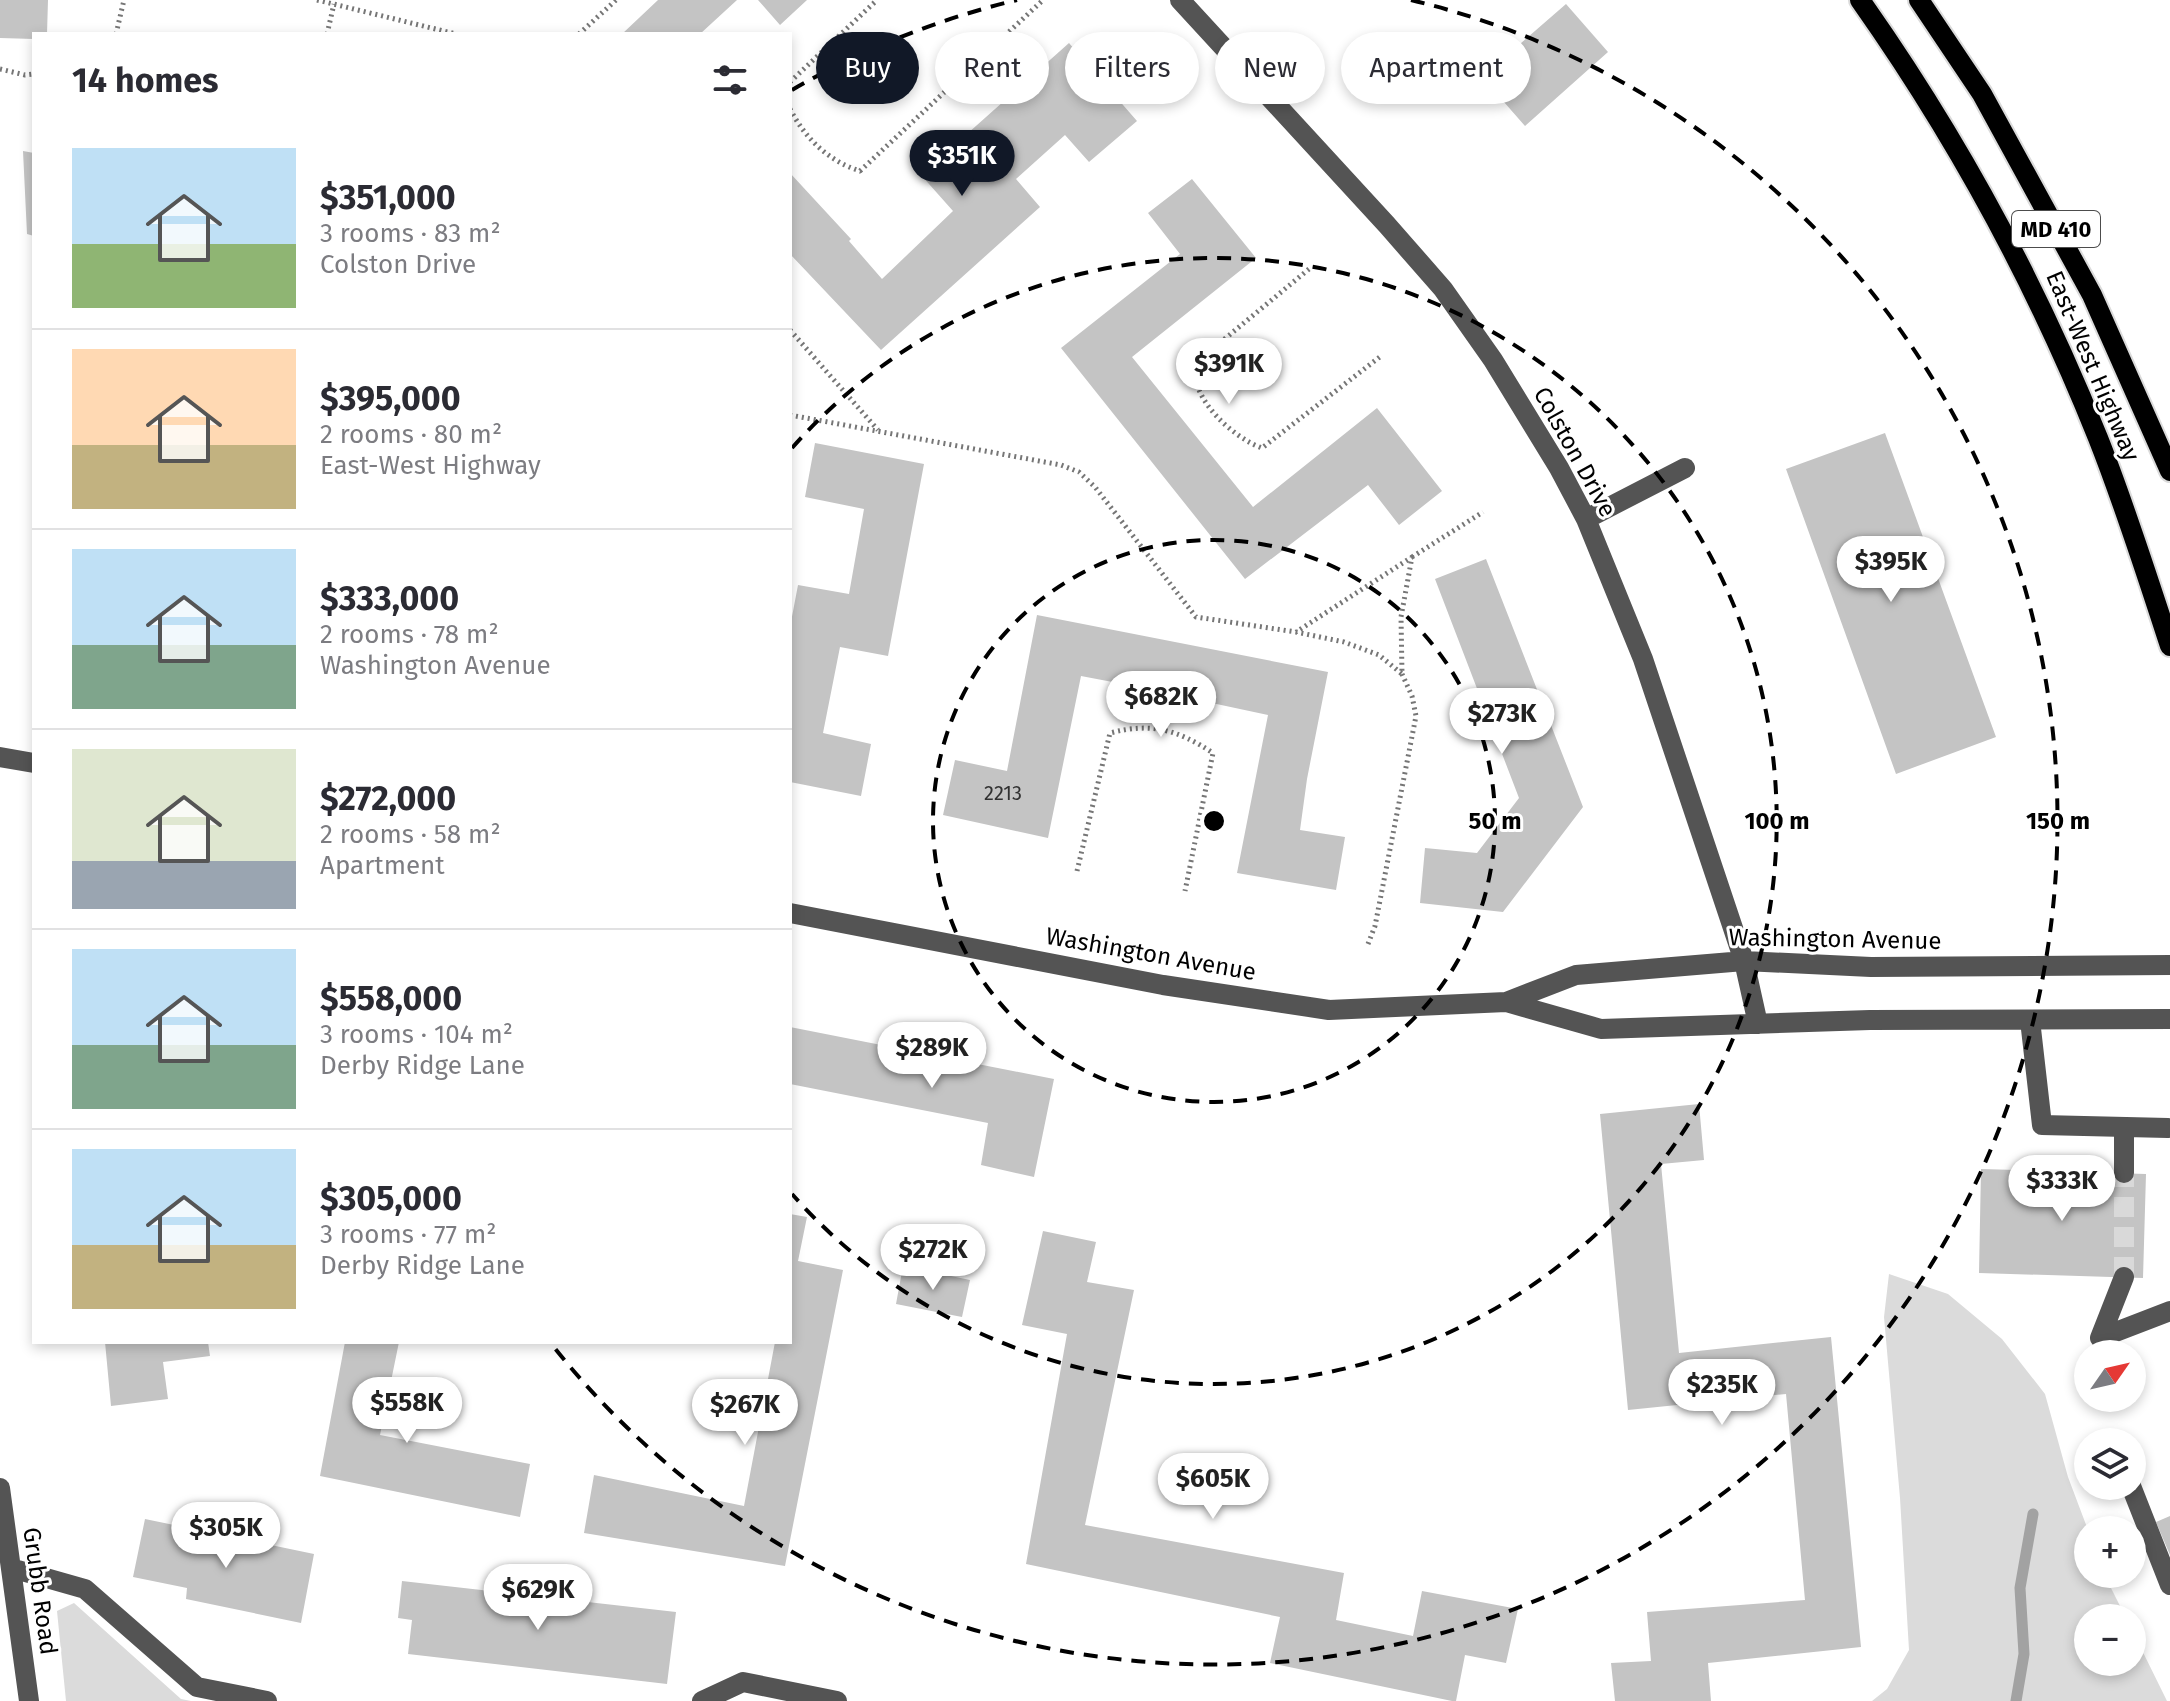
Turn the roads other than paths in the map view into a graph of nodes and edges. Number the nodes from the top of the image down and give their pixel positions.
1 (1180, 0) edge
2 (1860, 0) edge
3 (1919, 0) edge
4 (1685, 468) dead end
5 (2170, 471) edge
6 (1586, 519) junction
7 (2170, 646) edge
8 (0, 757) edge
9 (32, 763) edge
10 (792, 913) edge
11 (1744, 961) junction
12 (2170, 965) edge
13 (1506, 1002) junction
14 (2170, 1019) edge
15 (2030, 1020) junction
16 (1758, 1024) junction
17 (2124, 1127) junction
18 (2168, 1128) edge
19 (2124, 1173) tunnel mouth
20 (2124, 1277) tunnel mouth
21 (2170, 1311) edge
22 (0, 1488) edge
23 (2137, 1500) edge
24 (11, 1568) junction
25 (2170, 1585) edge
26 (29, 1701) edge
27 (267, 1701) edge
28 (702, 1701) edge
29 (837, 1701) edge

1 - 6 street, Colston Drive
2 - 7 main road, East-West Highway / MD 410
3 - 5 main road, East-West Highway / MD 410
4 - 6 street
6 - 11 street, Colston Drive
8 - 9 street
10 - 13 street, Washington Avenue
11 - 12 street, Washington Avenue
11 - 13 street, Washington Avenue
11 - 16 street, Colston Drive
13 - 16 street, Washington Avenue
14 - 15 street, Washington Avenue
15 - 16 street, Washington Avenue
15 - 17 street
17 - 18 street
17 - 19 street
20 - 21 street
22 - 24 street, Grubb Road
23 - 25 street
24 - 26 street, Grubb Road
24 - 27 street
28 - 29 street

